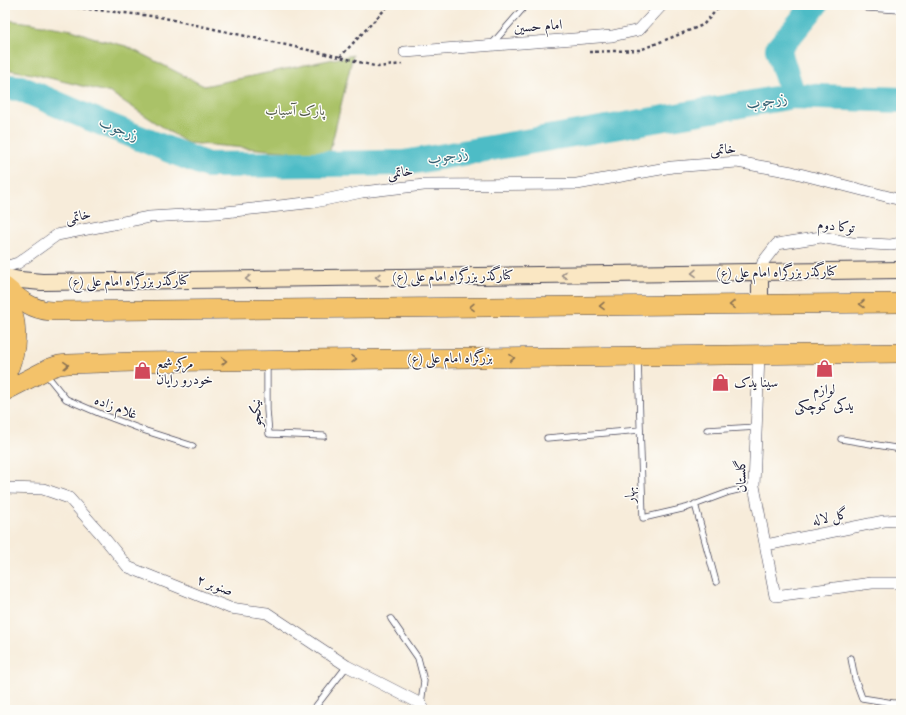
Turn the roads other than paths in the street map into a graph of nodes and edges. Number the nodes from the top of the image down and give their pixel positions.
1 (526, 5) edge
2 (662, 5) edge
3 (867, 8) dead end
4 (901, 10) edge
5 (492, 44) junction
6 (405, 52) dead end
7 (901, 200) edge
8 (901, 243) edge
9 (5, 266) edge
10 (901, 270) edge
11 (760, 272) junction
12 (5, 277) edge
13 (5, 287) edge
14 (5, 292) edge
15 (901, 303) edge
16 (760, 305) junction
17 (901, 353) edge
18 (759, 355) junction
19 (638, 356) junction
20 (267, 360) junction
21 (43, 371) junction
22 (5, 376) edge
23 (5, 391) edge
24 (757, 427) junction
25 (640, 430) junction
26 (707, 430) dead end
27 (324, 436) dead end
28 (547, 438) dead end
29 (841, 439) dead end
30 (193, 446) dead end
31 (901, 449) edge
32 (754, 486) junction
33 (5, 488) edge
34 (696, 504) junction
35 (901, 520) edge
36 (766, 545) junction
37 (716, 582) dead end
38 (901, 583) edge
39 (390, 619) dead end
40 (851, 658) dead end
41 (347, 666) junction
42 (901, 703) edge
43 (422, 707) edge
44 (313, 710) edge

1 - 5 lane
2 - 5 street, امام حسین
3 - 4 lane
5 - 6 street, امام حسین
7 - 9 street, خاتمی
8 - 11 street, توکا دوم
10 - 11 main road, کنارگذر بزرگراه امام علی (ع)
11 -> 12 main road, کنارگذر بزرگراه امام علی (ع)
11 - 16 main road
16 -> 13 highway
14 - 22 highway
15 -> 16 highway
17 - 18 highway, بزرگراه امام علی (ع)
18 - 19 highway, بزرگراه امام علی (ع)
18 - 24 street, گلستان
20 -> 19 highway, بزرگراه امام علی (ع)
19 - 25 lane, بهار
21 -> 20 highway, بزرگراه امام علی (ع)
20 - 27 lane, نیکجو
21 - 23 highway, بزرگراه امام علی (ع)
21 - 30 lane, غلام زاده
24 - 26 lane
24 - 32 street, گلستان
25 - 28 lane
25 - 34 lane, بهار
29 - 31 lane
32 - 34 lane, بهار
32 - 36 street, گلستان
33 - 41 street, صنوبر ۲
34 - 37 lane
35 - 36 street, گل لاله
36 - 38 street, گلستان
39 - 43 lane
40 - 42 lane
41 - 43 street, صنوبر ۲
41 - 44 lane

